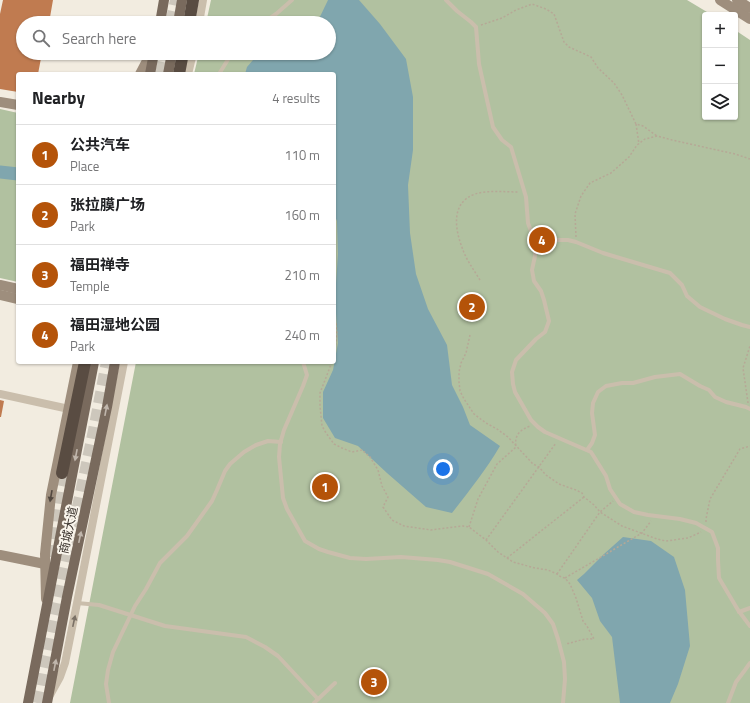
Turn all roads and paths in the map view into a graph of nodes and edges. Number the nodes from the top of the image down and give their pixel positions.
1 (164, 0) edge
2 (182, 0) edge
3 (193, 0) edge
4 (203, 0) edge
5 (292, 0) edge
6 (446, 0) edge
7 (720, 0) edge
8 (737, 0) edge
9 (750, 8) edge
10 (161, 16) edge
11 (179, 16) edge
12 (190, 16) edge
13 (200, 16) edge
14 (273, 16) edge
15 (750, 19) edge
16 (476, 27) junction
17 (147, 60) edge
18 (153, 60) edge
19 (171, 60) edge
20 (182, 60) edge
21 (191, 60) edge
22 (228, 60) edge
23 (141, 72) edge
24 (150, 72) edge
25 (168, 72) edge
26 (179, 72) edge
27 (188, 72) edge
28 (220, 72) edge
29 (0, 102) edge
30 (16, 105) edge
31 (636, 124) junction
32 (657, 136) junction
33 (639, 144) junction
34 (750, 159) edge
35 (525, 192) junction
36 (576, 242) junction
37 (536, 245) junction
38 (480, 280) dead end
39 (0, 285) edge
40 (16, 289) edge
41 (0, 295) edge
42 (16, 299) edge
43 (336, 323) edge
44 (750, 327) edge
45 (470, 335) dead end
46 (336, 341) edge
47 (750, 346) edge
48 (78, 364) edge
49 (85, 364) edge
50 (94, 364) edge
51 (115, 364) edge
52 (124, 364) edge
53 (304, 364) edge
54 (331, 364) edge
55 (0, 394) edge
56 (69, 409) junction
57 (750, 409) edge
58 (535, 424) junction
59 (559, 438) junction
60 (281, 442) junction
61 (750, 446) edge
62 (516, 447) junction
63 (587, 450) junction
64 (539, 467) junction
65 (62, 473) tunnel mouth
66 (584, 497) junction
67 (616, 498) junction
68 (600, 512) junction
69 (654, 516) junction
70 (469, 527) junction
71 (707, 529) junction
72 (642, 533) junction
73 (486, 540) junction
74 (0, 555) edge
75 (507, 559) junction
76 (45, 564) junction
77 (557, 574) junction
78 (565, 578) junction
79 (77, 603) junction
80 (46, 608) junction
81 (750, 608) edge
82 (739, 612) junction
83 (130, 615) junction
84 (750, 626) edge
85 (560, 645) junction
86 (750, 662) edge
87 (335, 683) dead end
88 (318, 699) junction
89 (48, 700) edge
90 (28, 703) edge
91 (109, 703) edge
92 (314, 703) edge
93 (563, 703) edge
94 (728, 703) edge

1 - 10 main road
2 - 11 main road
3 - 12 highway
4 - 13 street
5 - 14 lane
6 - 16 lane
7 - 15 street
8 - 9 street
16 - 31 path
16 - 35 lane
17 - 23 street
18 - 24 main road
19 - 25 main road
20 - 26 highway
21 - 27 street
22 - 28 lane
29 - 30 street
31 - 32 path
31 - 33 path
32 - 33 path
32 - 34 path
33 - 36 path
35 - 37 lane
35 - 38 path
36 - 37 lane
36 - 44 lane
37 - 58 lane
39 - 40 street
41 - 42 street
43 - 46 path
45 - 62 path
47 - 57 path
48 - 56 street
49 - 65 highway
50 -> 80 main road, 商城大道
89 -> 51 main road, 商城大道
52 - 79 street
53 - 60 lane
54 - 70 path
55 - 56 street
56 -> 76 street
57 - 63 lane
58 - 59 lane
58 - 62 path
59 - 63 lane
59 - 64 path
60 - 83 lane
60 - 85 lane
61 - 71 path
62 - 64 path
62 - 70 path
63 - 67 lane
64 - 66 path
64 - 73 path
66 - 68 path
66 - 75 path
67 - 68 path
67 - 69 lane
68 - 72 path
68 - 77 path
69 - 71 lane
69 - 72 path
70 - 73 path
71 - 72 path
71 - 82 lane
72 - 78 path
73 - 75 path
74 - 76 street
75 - 77 path
76 - 80 street
77 - 78 path
78 - 85 path
79 - 83 lane
89 -> 79 street
80 - 90 main road, 商城大道
81 - 82 lane
82 - 84 lane
83 - 88 lane
83 - 91 lane
85 - 93 lane
86 - 94 lane
87 - 88 lane
88 - 92 lane

